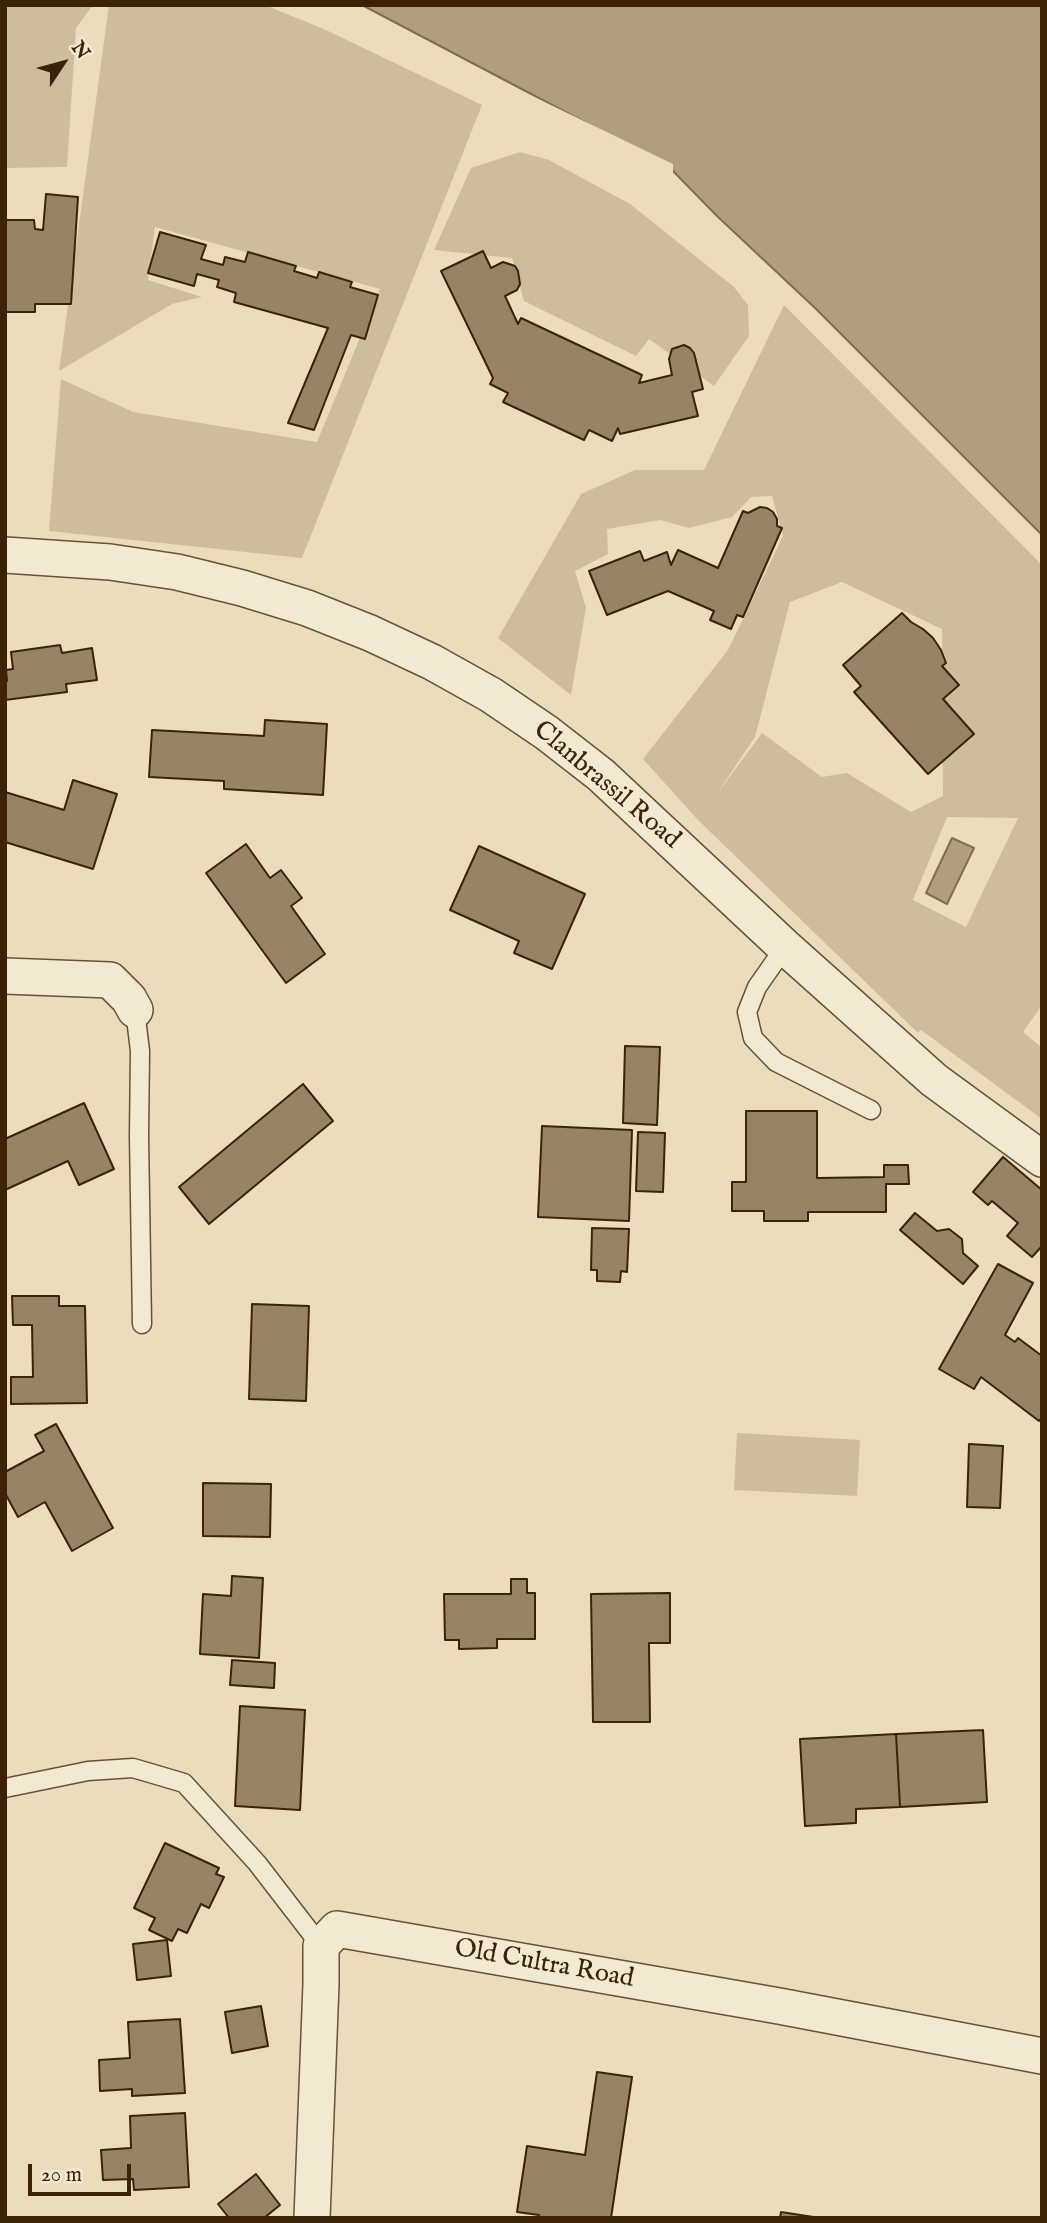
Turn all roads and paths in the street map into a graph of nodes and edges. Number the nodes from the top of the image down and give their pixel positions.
1 (5, 555) edge
2 (785, 947) junction
3 (5, 976) edge
4 (135, 1010) joint
5 (871, 1110) dead end
6 (1042, 1159) edge
7 (142, 1324) dead end
8 (5, 1788) edge
9 (321, 1945) junction
10 (1042, 2056) edge
11 (313, 2218) edge

1 - 2 street, Clanbrassil Road
2 - 5 lane
2 - 6 street, Clanbrassil Road
3 - 4 street
4 - 7 lane
8 - 9 lane
9 - 10 street, Old Cultra Road
9 - 11 street

